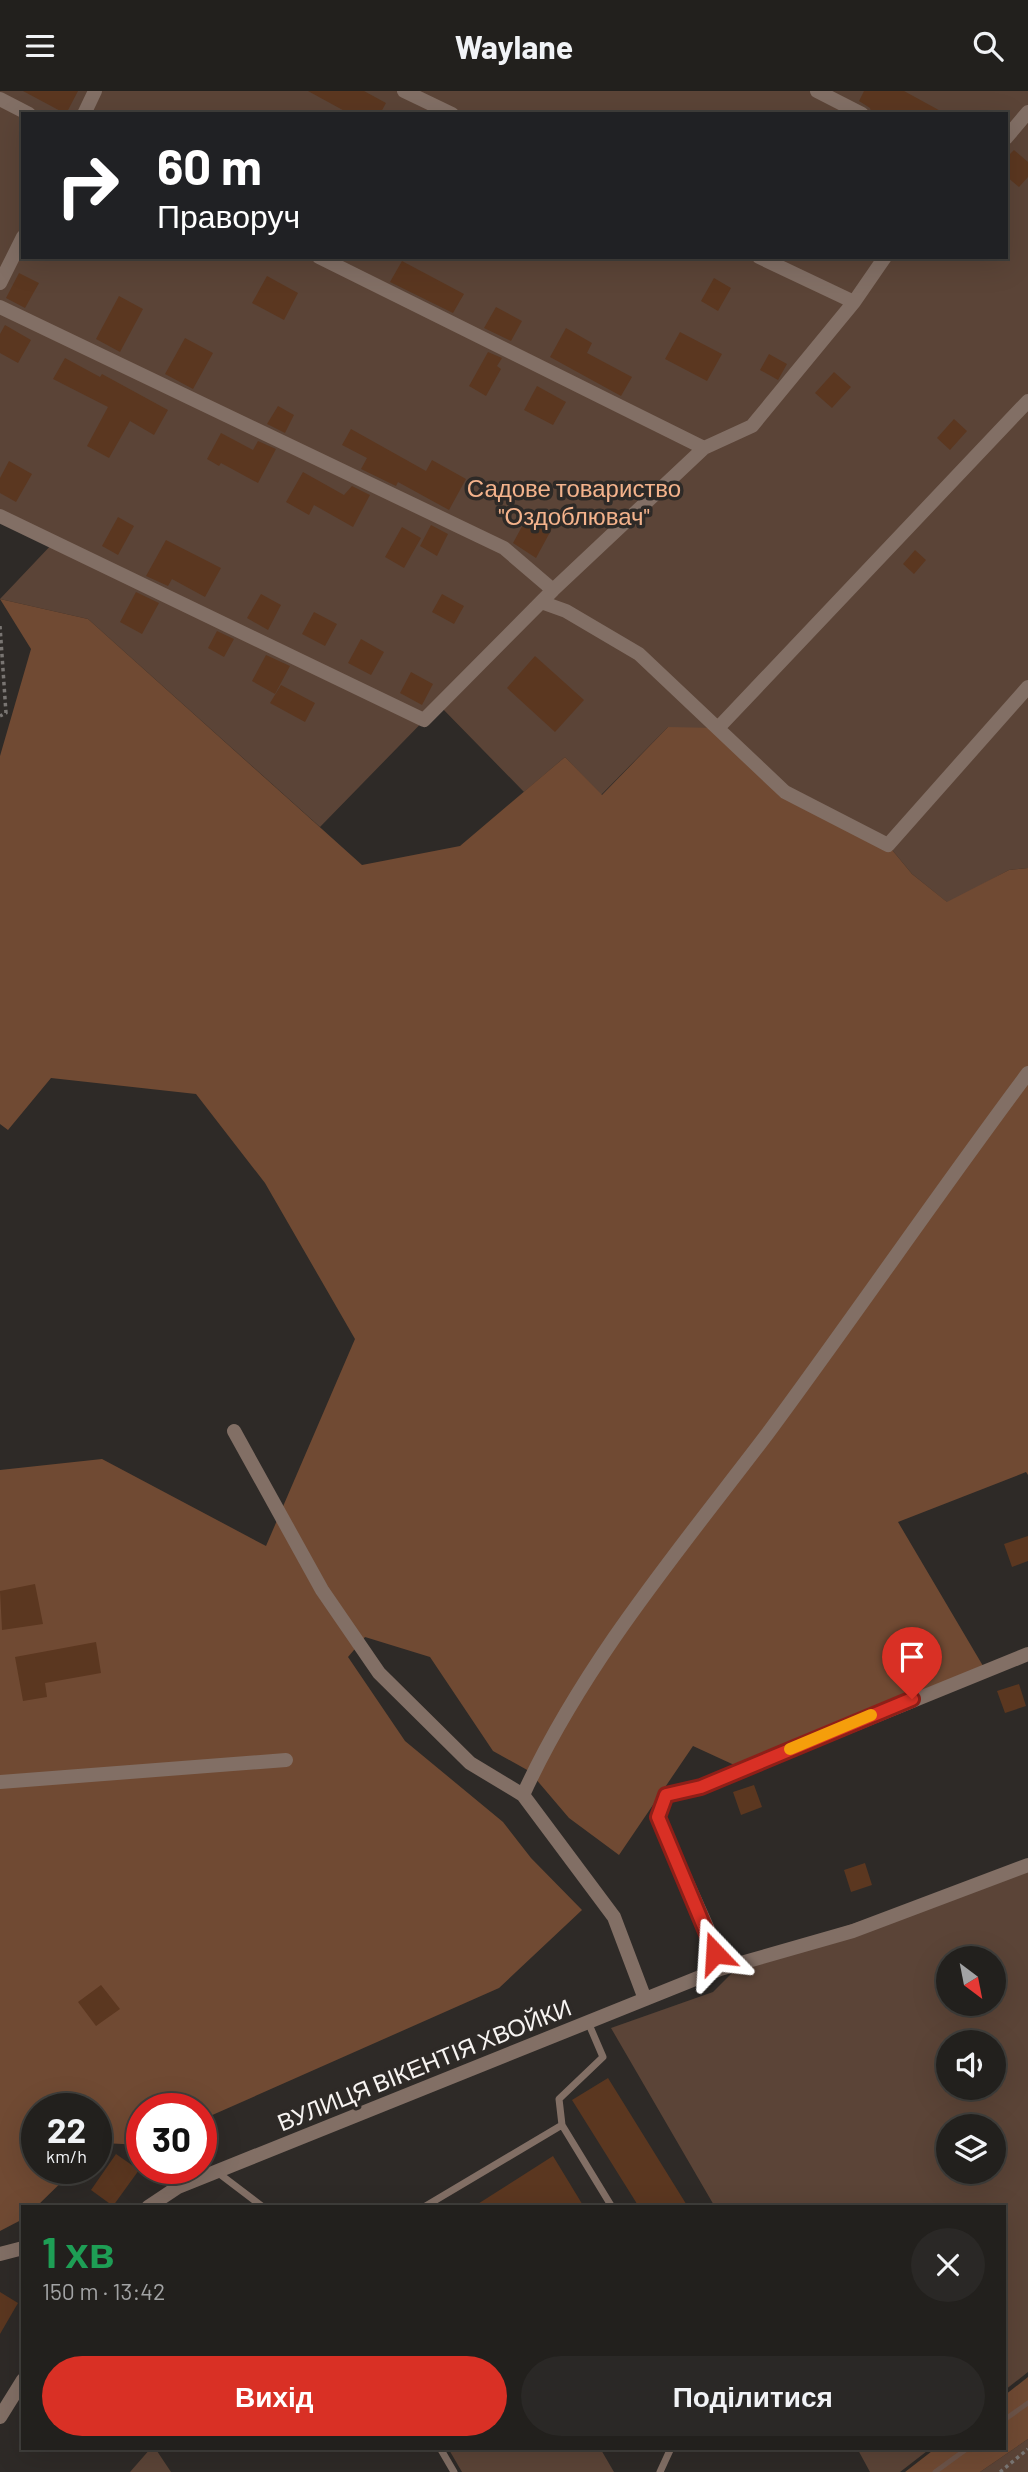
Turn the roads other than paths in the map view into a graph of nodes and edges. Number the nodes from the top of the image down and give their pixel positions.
1 (95, 91) edge
2 (404, 91) edge
3 (817, 91) edge
4 (0, 99) edge
5 (25, 112) edge
6 (85, 112) edge
7 (448, 112) edge
8 (858, 112) edge
9 (1028, 112) edge
10 (1008, 136) edge
11 (21, 241) edge
12 (323, 259) edge
13 (763, 259) edge
14 (884, 259) edge
15 (0, 283) edge
16 (854, 302) junction
17 (0, 307) edge
18 (1028, 401) edge
19 (704, 448) junction
20 (0, 516) edge
21 (553, 590) junction
22 (541, 602) junction
23 (1028, 687) edge
24 (718, 728) junction
25 (1028, 1073) edge
26 (234, 1431) dead end
27 (1028, 1654) edge
28 (286, 1760) dead end
29 (0, 1782) edge
30 (523, 1795) junction
31 (1028, 1865) edge
32 (720, 1969) junction
33 (645, 1999) junction
34 (588, 2022) junction
35 (562, 2126) junction
36 (217, 2172) joint
37 (186, 2184) edge
38 (151, 2205) edge
39 (260, 2205) edge
40 (427, 2205) edge
41 (611, 2205) edge
42 (21, 2249) edge
43 (0, 2254) edge
44 (21, 2383) edge
45 (0, 2417) edge
46 (441, 2450) edge
47 (670, 2450) edge
48 (454, 2472) edge
49 (660, 2472) edge

1 - 6 street
2 - 7 street
3 - 8 street
4 - 5 street
9 - 10 street
11 - 15 street
12 - 19 street
13 - 16 street
14 - 16 street
16 - 19 street
17 - 21 street
18 - 24 street
19 - 21 street
20 - 22 street
21 - 22 street
22 - 24 street
23 - 24 street
25 - 30 street
26 - 30 street
27 - 32 street
28 - 29 street
30 - 33 street
31 - 32 street, ВУЛИЦЯ ВІКЕНТІЯ ХВОЙКИ
32 - 33 street, ВУЛИЦЯ ВІКЕНТІЯ ХВОЙКИ
33 - 34 street, ВУЛИЦЯ ВІКЕНТІЯ ХВОЙКИ
34 - 35 lane
34 - 36 street, ВУЛИЦЯ ВІКЕНТІЯ ХВОЙКИ
35 - 40 lane
35 - 41 lane
36 - 39 lane
37 - 38 street, ВУЛИЦЯ ВІКЕНТІЯ ХВОЙКИ
42 - 43 street
44 - 45 street
46 - 48 lane
47 - 49 lane

